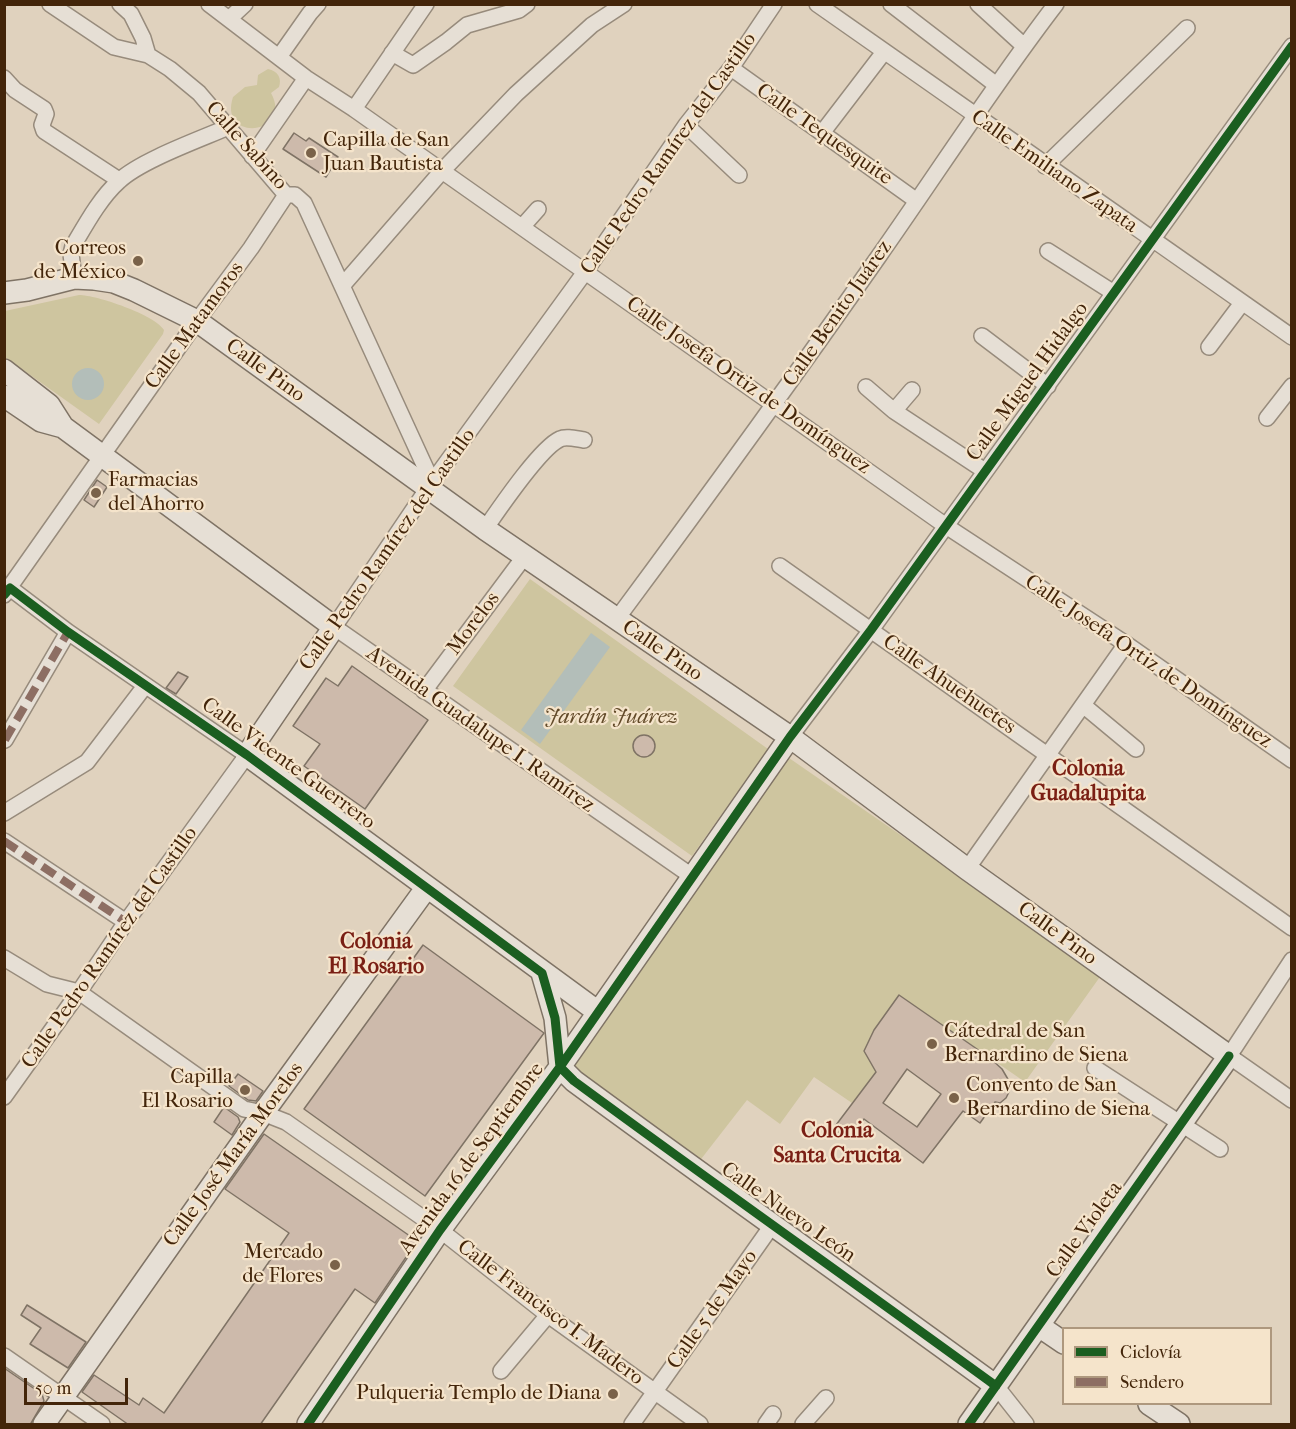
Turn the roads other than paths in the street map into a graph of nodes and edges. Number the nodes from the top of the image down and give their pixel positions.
1 (50, 4) edge
2 (120, 4) edge
3 (209, 4) edge
4 (245, 4) edge
5 (318, 4) edge
6 (426, 4) edge
7 (527, 4) edge
8 (624, 4) edge
9 (774, 4) edge
10 (817, 4) edge
11 (891, 4) edge
12 (978, 4) edge
13 (1056, 4) edge
14 (229, 19) junction
15 (1187, 28) dead end
16 (1024, 46) junction
17 (1292, 46) edge
18 (884, 52) junction
19 (392, 53) junction
20 (148, 55) junction
21 (279, 57) junction
22 (731, 68) junction
23 (4, 78) edge
24 (306, 78) junction
25 (995, 84) junction
26 (354, 109) junction
27 (974, 116) junction
28 (686, 125) junction
29 (226, 128) junction
30 (822, 133) junction
31 (252, 156) junction
32 (1045, 166) junction
33 (442, 171) junction
34 (739, 175) dead end
35 (119, 180) junction
36 (286, 195) junction
37 (917, 201) junction
38 (538, 209) dead end
39 (522, 227) junction
40 (1152, 241) junction
41 (1048, 251) dead end
42 (585, 272) junction
43 (74, 278) junction
44 (342, 286) junction
45 (4, 293) edge
46 (1114, 293) junction
47 (1242, 303) junction
48 (197, 321) junction
49 (982, 336) dead end
50 (1292, 337) edge
51 (1209, 347) dead end
52 (4, 370) edge
53 (1047, 386) junction
54 (1292, 386) edge
55 (866, 387) dead end
56 (912, 390) dead end
57 (4, 396) edge
58 (775, 405) junction
59 (894, 411) junction
60 (1267, 418) dead end
61 (63, 427) junction
62 (584, 440) dead end
63 (102, 456) junction
64 (985, 471) junction
65 (430, 485) junction
66 (946, 526) junction
67 (485, 529) junction
68 (524, 556) junction
69 (780, 566) dead end
70 (8, 591) edge
71 (616, 620) junction
72 (334, 627) junction
73 (871, 630) junction
74 (68, 632) junction
75 (1126, 644) junction
76 (145, 686) junction
77 (424, 691) junction
78 (1083, 705) junction
79 (790, 737) junction
80 (5, 740) edge
81 (1136, 749) dead end
82 (1289, 754) edge
83 (247, 755) junction
84 (1049, 755) junction
85 (4, 813) edge
86 (6, 845) edge
87 (967, 869) junction
88 (693, 876) junction
89 (427, 887) junction
90 (126, 922) junction
91 (1292, 928) edge
92 (4, 958) edge
93 (1292, 960) edge
94 (542, 973) junction
95 (79, 992) junction
96 (598, 1012) junction
97 (1229, 1056) junction
98 (560, 1067) junction
99 (1095, 1068) dead end
100 (4, 1097) edge
101 (1292, 1100) edge
102 (263, 1113) junction
103 (1183, 1124) junction
104 (1220, 1149) dead end
105 (773, 1224) junction
106 (440, 1230) junction
107 (548, 1315) junction
108 (1039, 1326) junction
109 (1062, 1342) edge
110 (4, 1356) edge
111 (501, 1371) dead end
112 (996, 1386) junction
113 (655, 1393) junction
114 (62, 1397) junction
115 (826, 1398) dead end
116 (1150, 1405) edge
117 (44, 1425) edge
118 (102, 1425) edge
119 (308, 1425) edge
120 (632, 1425) edge
121 (700, 1425) edge
122 (803, 1425) edge
123 (969, 1425) edge
124 (1026, 1425) edge
125 (1179, 1425) edge

1 - 20 street, Calle Sabino
2 - 20 street
3 - 14 street, Calle Josefa Ortiz de Domínguez
4 - 14 street
5 - 21 street
6 - 19 street
7 - 19 street
8 - 33 street
9 - 22 street, Calle Pedro Ramírez del Castillo
10 - 18 street, Calle Emiliano Zapata
11 - 25 street
12 - 16 street
13 - 16 street, Calle Benito Juárez
14 - 21 street, Calle Josefa Ortiz de Domínguez
15 - 32 street
16 - 25 street, Calle Benito Juárez
17 - 40 street, Calle Miguel Hidalgo
18 - 27 street, Calle Emiliano Zapata
18 - 30 street
19 - 26 street
20 - 29 street, Calle Sabino
21 - 24 street, Calle Josefa Ortiz de Domínguez
22 - 28 street, Calle Pedro Ramírez del Castillo
22 - 30 street, Calle Tequesquite
23 - 35 street
24 - 26 street, Calle Josefa Ortiz de Domínguez
24 - 31 street
25 - 27 street, Calle Benito Juárez
26 - 33 street, Calle Josefa Ortiz de Domínguez
27 - 32 street, Calle Emiliano Zapata
27 - 37 street, Calle Benito Juárez
28 - 34 street
28 - 42 street, Calle Pedro Ramírez del Castillo
29 - 31 street, Calle Sabino
29 - 35 street
30 - 37 street, Calle Tequesquite
31 - 36 street, Calle Sabino
32 - 40 street, Calle Emiliano Zapata
33 - 39 street, Calle Josefa Ortiz de Domínguez
33 - 44 street
35 - 43 street
36 - 44 street, Calle Sabino
36 - 48 street, Calle Matamoros
37 - 58 street, Calle Benito Juárez
38 - 39 street
39 - 42 street, Calle Josefa Ortiz de Domínguez
40 - 46 street, Calle Miguel Hidalgo
40 - 47 street, Calle Emiliano Zapata
41 - 46 street
42 - 58 street, Calle Josefa Ortiz de Domínguez
42 - 65 street, Calle Pedro Ramírez del Castillo
43 - 45 street, Calle Pino
43 - 48 street, Calle Pino
44 - 65 street, Calle Sabino
46 - 53 street, Calle Miguel Hidalgo
47 - 50 street, Calle Emiliano Zapata
47 - 51 street
48 - 63 street, Calle Matamoros
48 - 65 street, Calle Pino
49 - 53 street
52 - 61 street
53 - 64 street, Calle Miguel Hidalgo
54 - 60 street
55 - 59 street
56 - 59 street
57 - 61 street, Avenida Guadalupe I. Ramírez
58 - 66 street, Calle Josefa Ortiz de Domínguez
58 - 71 street, Calle Benito Juárez
59 - 64 street
61 - 63 street, Avenida Guadalupe I. Ramírez
62 - 67 street
63 - 70 street, Calle Matamoros
63 - 72 street, Avenida Guadalupe I. Ramírez
64 - 66 street, Calle Miguel Hidalgo
65 - 67 street, Calle Pino
65 - 72 street, Calle Pedro Ramírez del Castillo
66 - 73 street, Calle Miguel Hidalgo
66 - 75 street, Calle Josefa Ortiz de Domínguez
67 - 68 street, Calle Pino
68 - 71 street, Calle Pino
68 - 77 street, Morelos
69 - 73 street, Calle Ahuehuetes
70 - 74 street, Calle Vicente Guerrero
71 - 79 street, Calle Pino
72 - 77 street, Avenida Guadalupe I. Ramírez
72 - 83 street, Calle Pedro Ramírez del Castillo
73 - 79 street, Calle Miguel Hidalgo
73 - 84 street, Calle Ahuehuetes
74 - 76 street, Calle Vicente Guerrero
74 - 80 street
75 - 78 street
75 - 82 street, Calle Josefa Ortiz de Domínguez
76 - 83 street, Calle Vicente Guerrero
76 - 85 street
77 - 88 street, Avenida Guadalupe I. Ramírez
78 - 81 street
78 - 84 street
79 - 87 street, Calle Pino
79 - 88 street, Avenida 16 de Septiembre
83 - 89 street, Calle Vicente Guerrero
83 - 90 street, Calle Pedro Ramírez del Castillo
84 - 87 street
84 - 91 street, Calle Ahuehuetes
86 - 90 street
87 - 97 street, Calle Pino
88 - 96 street, Avenida 16 de Septiembre
89 - 94 street, Calle Vicente Guerrero
89 - 102 street, Calle José María Morelos
90 - 95 street, Calle Pedro Ramírez del Castillo
92 - 95 street, Calle Francisco I. Madero
93 - 97 street, Calle Violeta
94 - 96 street, Calle Vicente Guerrero
94 - 98 street
95 - 100 street, Calle Pedro Ramírez del Castillo
95 - 102 street, Calle Francisco I. Madero
96 - 98 street, Avenida 16 de Septiembre
97 - 101 street, Calle Pino
97 - 103 street, Calle Violeta
98 - 105 street, Calle Nuevo León
98 - 106 street, Avenida 16 de Septiembre
99 - 103 street
102 - 106 street, Calle Francisco I. Madero
102 - 114 street, Calle José María Morelos
103 - 104 street
103 - 108 street, Calle Violeta
105 - 112 street, Calle Nuevo León
105 - 113 street, Calle 5 de Mayo
106 - 107 street, Calle Francisco I. Madero
106 - 119 street, Avenida 16 de Septiembre
107 - 111 street
107 - 113 street, Calle Francisco I. Madero
108 - 109 street
108 - 112 street, Calle Violeta
110 - 114 street
112 - 123 street, Calle Violeta
112 - 124 street
113 - 120 street, Calle 5 de Mayo
113 - 121 street, Calle Francisco I. Madero
114 - 117 street, Calle José María Morelos
114 - 118 street
115 - 122 street
116 - 125 street

